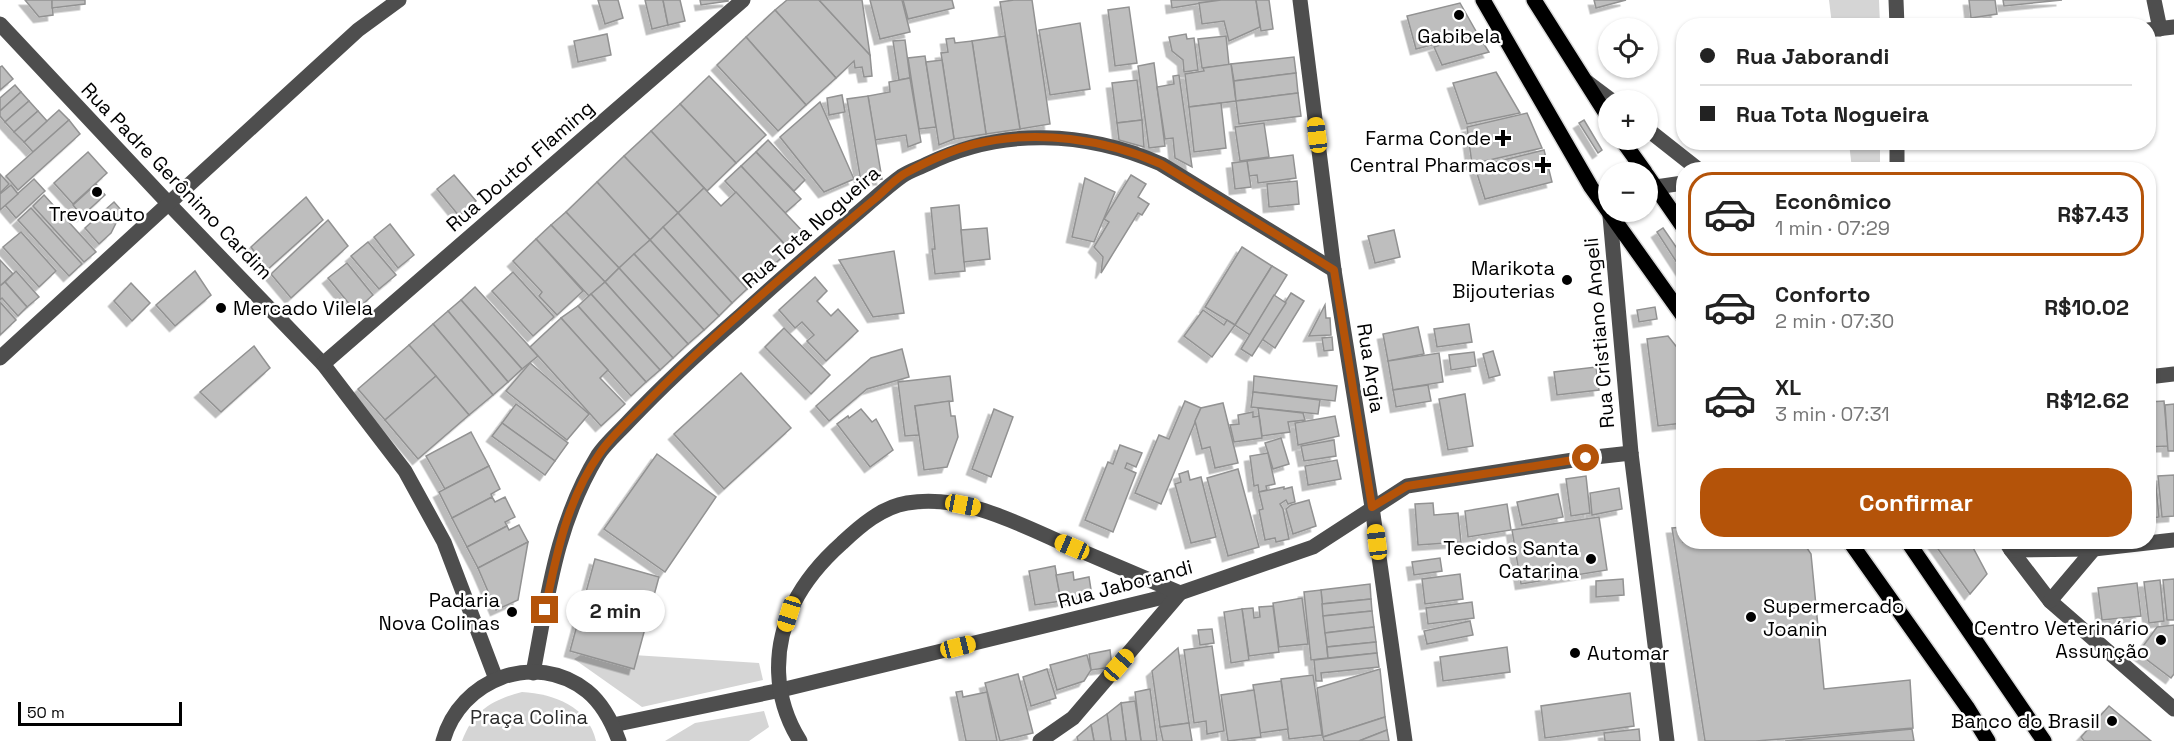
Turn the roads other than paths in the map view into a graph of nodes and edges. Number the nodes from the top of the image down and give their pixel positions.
1 (399, 0) edge
2 (743, 0) edge
3 (1300, 0) edge
4 (1483, 0) edge
5 (1534, 0) edge
6 (1896, 0) edge
7 (2154, 0) edge
8 (1897, 18) edge
9 (0, 24) edge
10 (2161, 29) edge
11 (1584, 80) junction
12 (1598, 90) edge
13 (1598, 102) edge
14 (1658, 138) edge
15 (1689, 162) edge
16 (1658, 182) edge
17 (1676, 183) edge
18 (1658, 194) edge
19 (1598, 196) edge
20 (169, 204) junction
21 (1676, 218) edge
22 (1614, 222) edge
23 (1618, 222) edge
24 (1334, 270) junction
25 (1676, 306) edge
26 (0, 358) edge
27 (323, 364) junction
28 (2174, 374) edge
29 (2156, 376) edge
30 (1631, 453) junction
31 (1372, 507) junction
32 (2174, 540) edge
33 (2156, 542) edge
34 (1855, 549) edge
35 (1913, 549) edge
36 (2011, 549) edge
37 (2094, 549) edge
38 (1180, 593) junction
39 (2050, 601) junction
40 (533, 673) junction
41 (496, 679) junction
42 (780, 690) junction
43 (2174, 708) edge
44 (613, 725) junction
45 (443, 741) edge
46 (619, 741) edge
47 (801, 741) edge
48 (1040, 741) edge
49 (1405, 741) edge
50 (1668, 741) edge
51 (1988, 741) edge
52 (2044, 741) edge

1 - 20 street
2 - 27 street, Rua Doutor Flaming
3 - 24 street, Rua Argia
4 - 19 main road
5 - 11 main road
6 - 8 street
7 - 10 street
9 - 20 street, Rua Padre Gerônimo Cardim
11 - 12 street
11 - 13 main road
14 - 15 street
16 - 17 street
18 - 21 main road
20 - 26 street
20 - 27 street, Rua Padre Gerônimo Cardim
22 - 30 street, Rua Cristiano Angeli
23 - 25 main road
24 - 31 street, Rua Argia
24 - 40 street, Rua Tota Nogueira
27 - 41 street, Rua Padre Gerônimo Cardim
28 - 29 street
30 - 31 street, Rua Jaborandi
30 - 50 street, Rua Cristiano Angeli
31 - 38 street, Rua Jaborandi
31 - 49 street, Rua Argia
32 - 33 street
34 - 51 main road
35 - 52 main road
36 - 39 street
37 - 39 street
38 - 42 street, Rua Jaborandi
38 - 42 street
38 - 48 street
39 - 43 street
40 - 41 street
40 - 44 street
41 - 45 street
42 - 44 street, Rua Jaborandi
42 - 47 street
44 - 46 street

